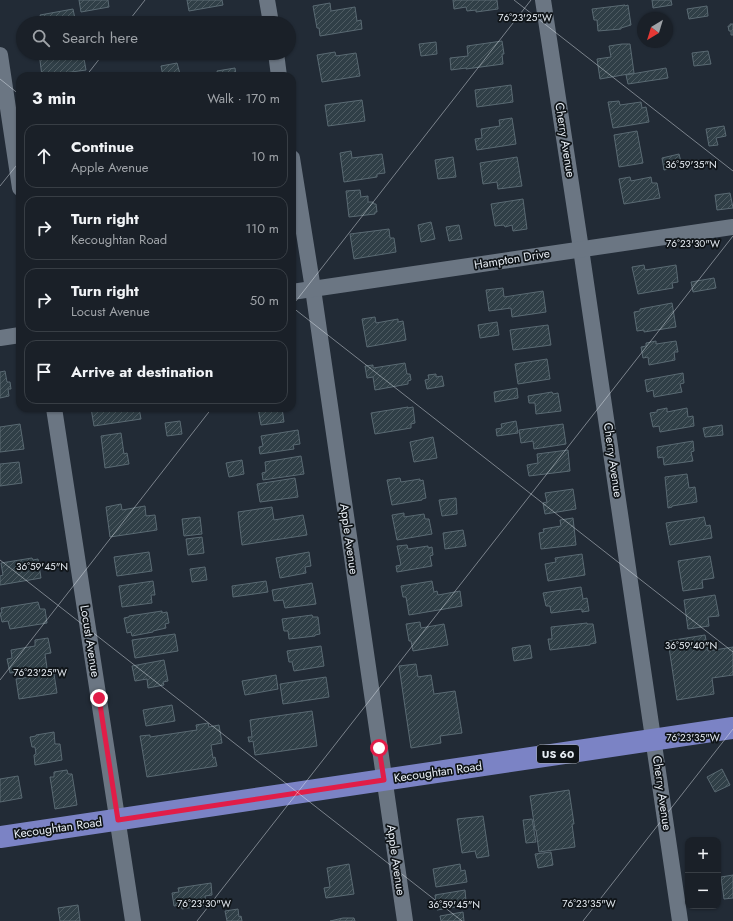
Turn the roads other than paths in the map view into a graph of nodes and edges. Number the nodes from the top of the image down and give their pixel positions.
1 (267, 0) edge
2 (543, 0) edge
3 (270, 16) edge
4 (0, 55) edge
5 (277, 60) edge
6 (278, 72) edge
7 (16, 161) edge
8 (296, 183) edge
9 (733, 227) edge
10 (581, 249) junction
11 (313, 289) junction
12 (296, 291) edge
13 (16, 336) edge
14 (0, 338) edge
15 (55, 412) edge
16 (733, 728) edge
17 (654, 739) junction
18 (384, 780) junction
19 (118, 820) junction
20 (0, 837) edge
21 (133, 921) edge
22 (404, 921) edge
23 (680, 921) edge

1 - 3 street
2 - 10 street, Cherry Avenue
4 - 7 street
5 - 6 street
8 - 11 street, Apple Avenue
9 - 10 street, Hampton Drive
10 - 11 street, Hampton Drive
10 - 17 street, Cherry Avenue
11 - 12 street, Hampton Drive
11 - 18 street, Apple Avenue
13 - 14 street
15 - 19 street, Locust Avenue
16 - 17 main road, Kecoughtan Road / US 60
17 - 18 main road, Kecoughtan Road / US 60
17 - 23 street, Cherry Avenue
18 - 19 main road, Kecoughtan Road / US 60
18 - 22 street, Apple Avenue
19 - 20 main road, Kecoughtan Road / US 60
19 - 21 street, Locust Avenue

